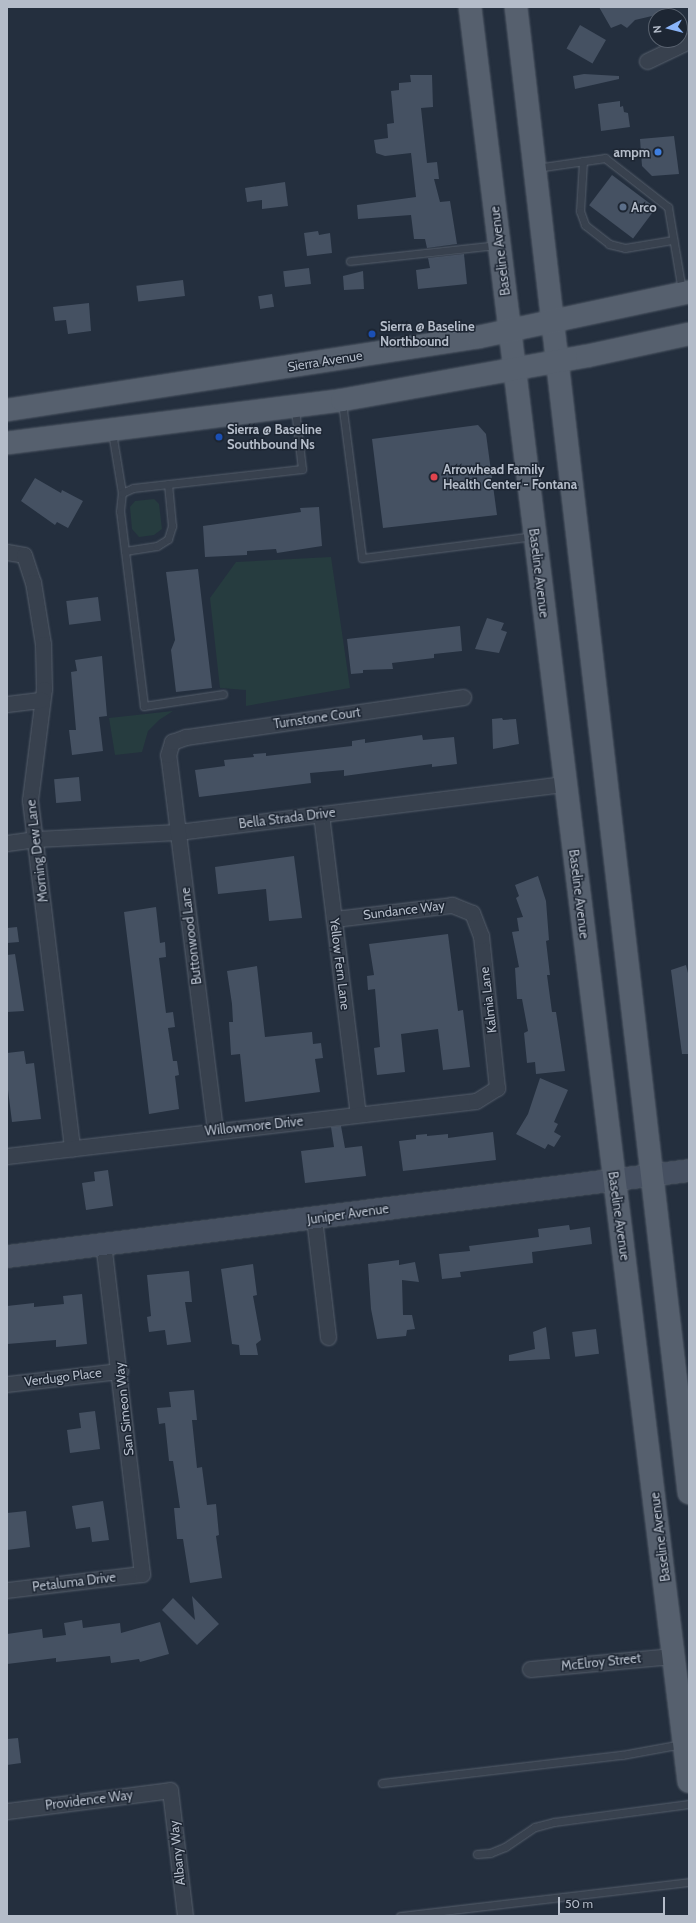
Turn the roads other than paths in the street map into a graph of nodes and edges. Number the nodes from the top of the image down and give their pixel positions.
1 (470, 7) edge
2 (516, 7) edge
3 (689, 41) edge
4 (647, 61) dead end
5 (583, 161) junction
6 (535, 168) junction
7 (674, 240) junction
8 (499, 245) junction
9 (350, 261) dead end
10 (686, 292) edge
11 (552, 321) junction
12 (509, 330) junction
13 (689, 334) edge
14 (557, 360) junction
15 (514, 368) junction
16 (342, 400) junction
17 (294, 406) junction
18 (7, 410) edge
19 (112, 430) junction
20 (7, 443) edge
21 (168, 484) junction
22 (122, 493) junction
23 (535, 536) junction
24 (125, 551) junction
25 (7, 552) edge
26 (223, 694) dead end
27 (463, 697) dead end
28 (42, 700) junction
29 (7, 704) edge
30 (172, 742) joint
31 (566, 784) junction
32 (321, 814) junction
33 (178, 832) junction
34 (36, 839) junction
35 (7, 843) edge
36 (472, 913) joint
37 (334, 919) junction
38 (497, 1088) joint
39 (358, 1114) junction
40 (215, 1130) junction
41 (72, 1148) junction
42 (7, 1156) edge
43 (689, 1170) edge
44 (651, 1175) junction
45 (614, 1179) junction
46 (314, 1218) junction
47 (103, 1244) junction
48 (7, 1256) edge
49 (328, 1337) dead end
50 (120, 1371) junction
51 (7, 1384) edge
52 (689, 1493) edge
53 (142, 1574) joint
54 (7, 1590) edge
55 (672, 1656) junction
56 (530, 1669) dead end
57 (684, 1744) junction
58 (689, 1782) edge
59 (382, 1783) dead end
60 (170, 1790) joint
61 (689, 1804) edge
62 (7, 1810) edge
63 (477, 1854) dead end
64 (689, 1882) edge
65 (184, 1916) edge
66 (400, 1916) edge

1 - 8 main road, Baseline Avenue
2 - 6 main road
3 - 4 street
5 - 6 lane
5 - 7 lane
5 - 7 lane
6 - 11 main road
7 - 10 lane
8 - 9 lane
8 - 12 main road, Baseline Avenue
10 - 11 main road, Sierra Avenue
11 - 12 main road, Sierra Avenue
11 - 14 main road
12 - 15 main road, Baseline Avenue
12 - 18 main road, Sierra Avenue
13 - 14 main road
14 - 15 main road
14 - 44 main road
15 - 16 main road
15 - 23 main road, Baseline Avenue
16 - 17 main road
16 - 23 lane
17 - 19 main road
17 - 21 lane
19 - 20 main road
19 - 22 lane
21 - 22 lane
21 - 24 lane
22 - 24 lane
23 - 31 main road, Baseline Avenue
24 - 26 lane
25 - 28 street, Morning Dew Lane
27 - 30 street, Turnstone Court
28 - 29 street
28 - 34 street, Morning Dew Lane
30 - 33 street, Buttonwood Lane
31 - 32 street, Bella Strada Drive
31 - 45 main road, Baseline Avenue
32 - 33 street, Bella Strada Drive
32 - 37 street, Yellow Fern Lane
33 - 34 street, Bella Strada Drive
33 - 40 street, Buttonwood Lane
34 - 35 street, Bella Strada Drive
34 - 41 street, Morning Dew Lane
36 - 37 street, Sundance Way
36 - 38 street, Kalmia Lane
37 - 39 street, Yellow Fern Lane
38 - 39 street, Willowmore Drive
39 - 40 street, Willowmore Drive
40 - 41 street, Willowmore Drive
41 - 42 street, Willowmore Drive
43 - 44 street, Juniper Avenue
44 - 45 street, Juniper Avenue
44 - 52 main road
45 - 46 street, Juniper Avenue
45 - 55 main road, Baseline Avenue
46 - 47 street, Juniper Avenue
46 - 49 street
47 - 48 street, Juniper Avenue
47 - 50 street, San Simeon Way
50 - 51 street, Verdugo Place
50 - 53 street, San Simeon Way
53 - 54 street, Petaluma Drive
55 - 56 street, McElroy Street
55 - 57 main road, Baseline Avenue
57 - 58 main road, Baseline Avenue
57 - 59 lane
60 - 62 street, Providence Way
60 - 65 street, Albany Way
61 - 63 lane
64 - 66 lane

